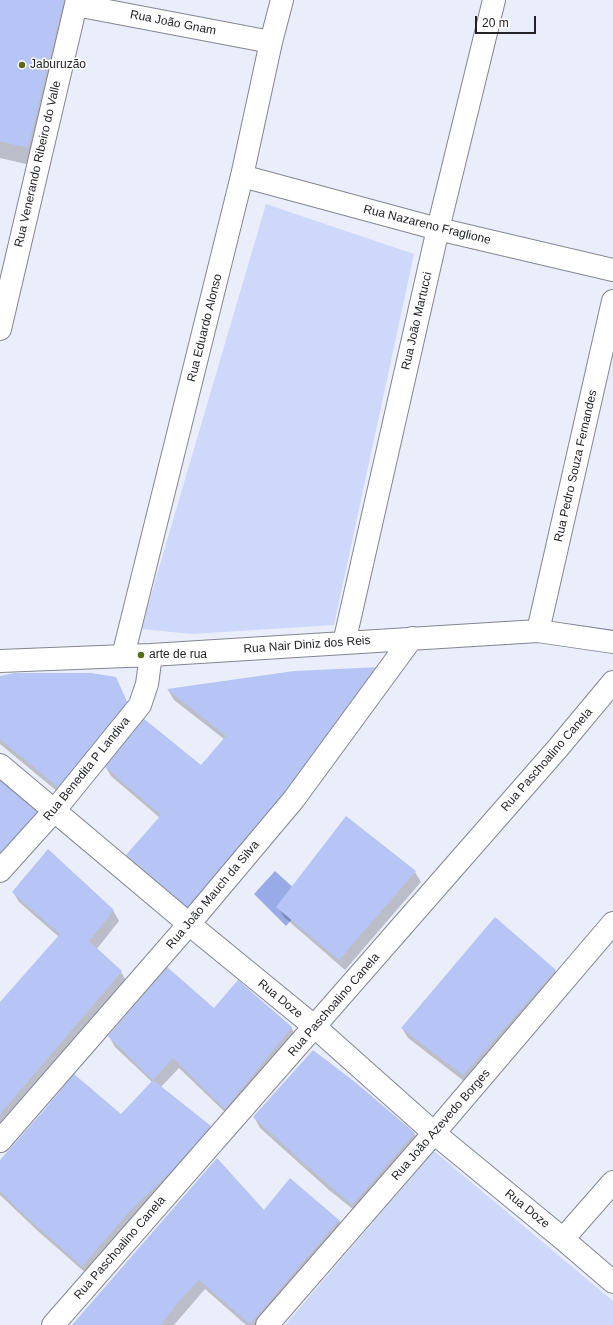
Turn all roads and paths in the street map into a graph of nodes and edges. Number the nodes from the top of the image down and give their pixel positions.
1 (282, 0) edge
2 (494, 0) edge
3 (76, 2) edge
4 (271, 42) junction
5 (242, 176) junction
6 (438, 230) junction
7 (613, 270) edge
8 (613, 301) edge
9 (0, 329) edge
10 (538, 631) junction
11 (412, 638) junction
12 (613, 642) edge
13 (344, 643) junction
14 (151, 655) junction
15 (123, 656) junction
16 (0, 661) edge
17 (613, 682) edge
18 (0, 765) edge
19 (54, 811) junction
20 (0, 871) edge
21 (613, 923) edge
22 (189, 924) junction
23 (315, 1027) junction
24 (434, 1133) junction
25 (0, 1140) edge
26 (613, 1182) edge
27 (563, 1239) junction
28 (613, 1282) edge
29 (53, 1325) edge
30 (267, 1325) edge

1 - 4 street, Rua Eduardo Alonso
2 - 6 street, Rua João Martucci
3 - 4 street, Rua João Gnam
3 - 9 street, Rua Venerando Ribeiro do Valle
4 - 5 street, Rua Eduardo Alonso
5 - 6 street, Rua Nazareno Fraglione
5 - 15 street, Rua Eduardo Alonso
6 - 7 street, Rua Nazareno Fraglione
6 - 13 street, Rua João Martucci
8 - 10 street, Rua Pedro Souza Fernandes
10 - 11 street, Rua Nair Diniz dos Reis
10 - 12 street, Rua Nair Diniz dos Reis
11 - 13 street, Rua Nair Diniz dos Reis
11 - 22 street, Rua João Mauch da Silva
13 - 14 street, Rua Nair Diniz dos Reis
14 - 15 street, Rua Nair Diniz dos Reis
14 - 19 street, Rua Benedita P Landiva
15 - 16 street, Rua Nair Diniz dos Reis
17 - 23 street, Rua Paschoalino Canela
18 - 19 street, Rua Doze
19 - 20 street, Rua Benedita P Landiva
19 - 22 street, Rua Doze
21 - 24 street, Rua João Azevedo Borges
22 - 23 street, Rua Doze
22 - 25 street, Rua João Mauch da Silva
23 - 24 street, Rua Doze
23 - 29 street, Rua Paschoalino Canela
24 - 27 street, Rua Doze
24 - 30 street, Rua João Azevedo Borges
26 - 27 street
27 - 28 street, Rua Doze

